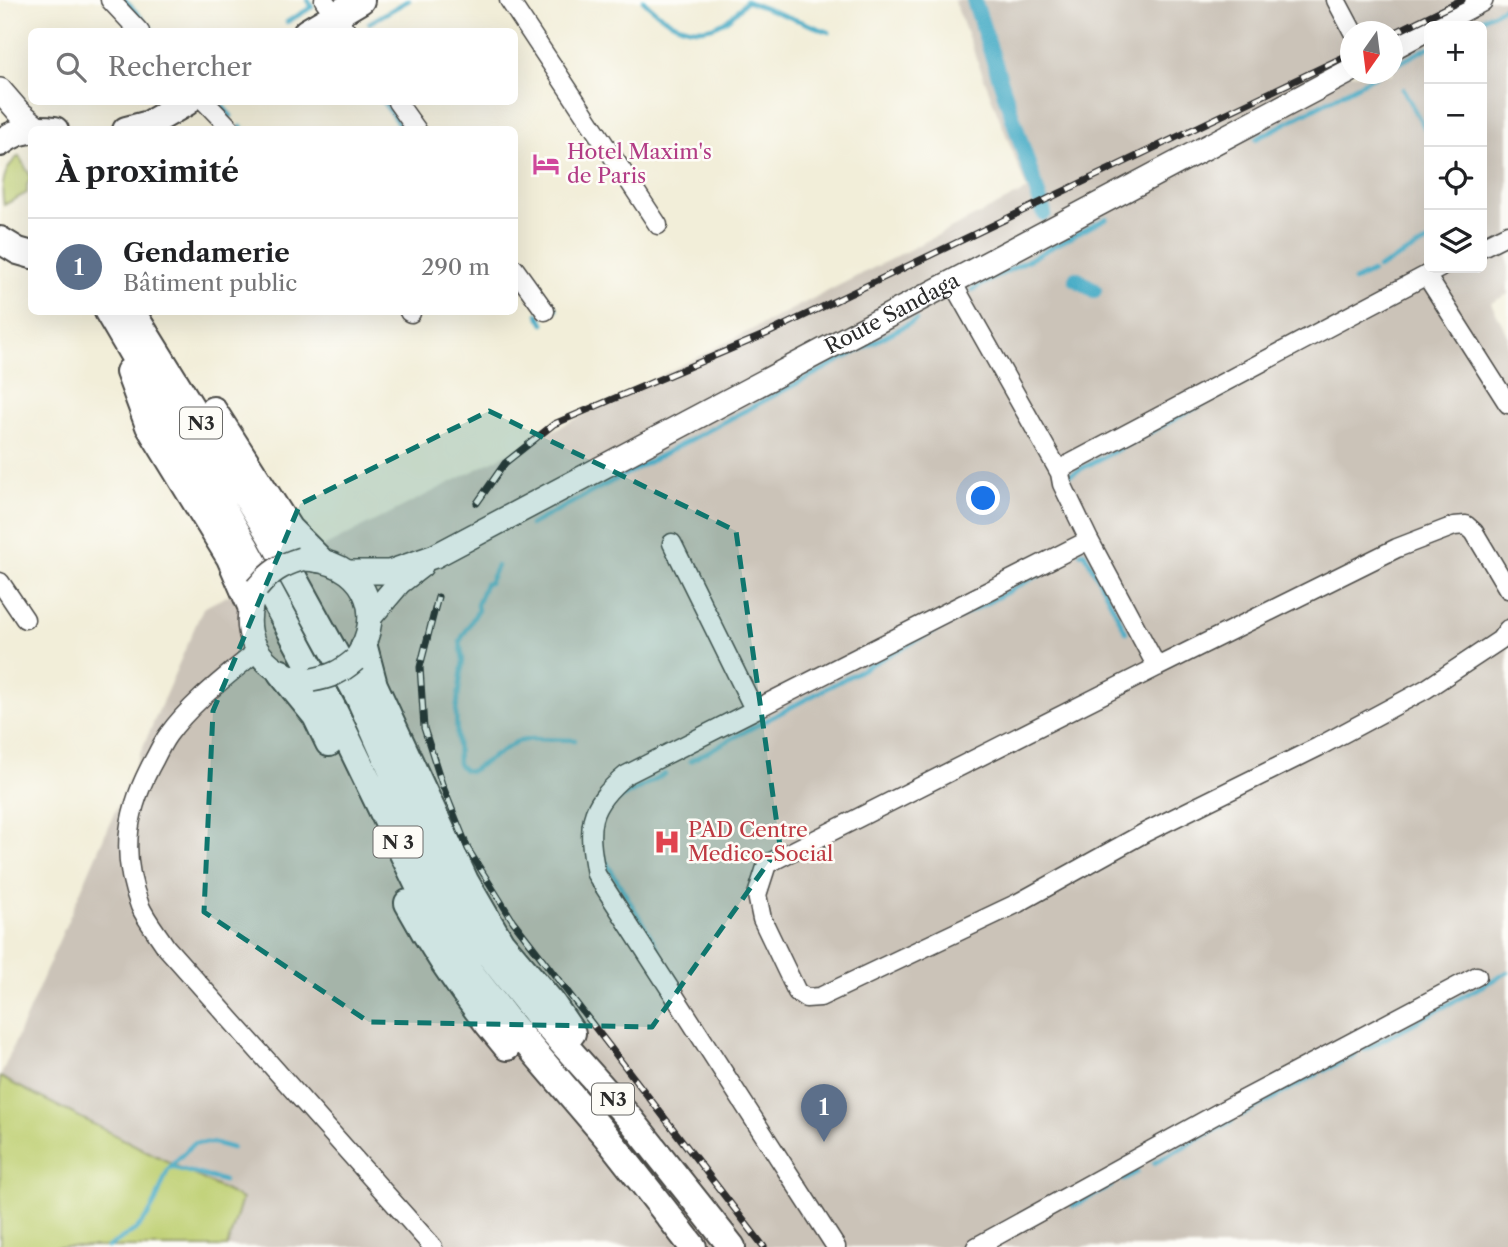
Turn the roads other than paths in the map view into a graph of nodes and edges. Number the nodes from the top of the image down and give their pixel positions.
1 (110, 0) edge
2 (361, 0) edge
3 (509, 0) edge
4 (1336, 0) edge
5 (1481, 0) edge
6 (335, 16) edge
7 (1347, 21) edge
8 (1442, 21) edge
9 (135, 28) edge
10 (314, 28) edge
11 (1424, 31) edge
12 (1403, 42) edge
13 (1340, 76) edge
14 (0, 90) edge
15 (181, 105) edge
16 (208, 105) edge
17 (399, 105) edge
18 (41, 126) edge
19 (143, 126) edge
20 (228, 126) edge
21 (414, 126) edge
22 (28, 132) edge
23 (0, 143) edge
24 (658, 225) dead end
25 (1508, 234) edge
26 (1, 242) edge
27 (1487, 244) edge
28 (28, 253) edge
29 (1429, 273) edge
30 (1434, 273) edge
31 (518, 274) edge
32 (952, 282) junction
33 (545, 311) dead end
34 (109, 315) edge
35 (110, 315) edge
36 (136, 315) edge
37 (137, 315) edge
38 (1508, 404) edge
39 (1060, 473) junction
40 (1089, 540) junction
41 (672, 543) dead end
42 (435, 556) junction
43 (310, 559) junction
44 (348, 572) junction
45 (0, 582) edge
46 (1508, 589) edge
47 (253, 596) junction
48 (370, 616) junction
49 (25, 619) dead end
50 (1508, 629) edge
51 (257, 651) junction
52 (359, 653) junction
53 (1157, 667) junction
54 (281, 673) junction
55 (754, 709) junction
56 (1477, 976) dead end
57 (632, 1121) junction
58 (606, 1136) junction
59 (433, 1247) edge
60 (693, 1247) edge
61 (732, 1247) edge
62 (836, 1247) edge
63 (976, 1247) edge

1 - 9 street
2 - 6 highway
3 - 24 street
4 - 7 street
5 - 8 main road
6 - 10 highway
11 - 12 main road
13 - 32 main road, Route Sandaga
14 - 18 main road
15 - 19 highway
16 - 20 street
17 - 21 street
22 - 23 highway
25 - 27 street
26 - 28 highway
29 - 39 street
30 - 38 street
31 - 33 street
32 - 39 street
32 - 42 main road, Route Sandaga
34 - 47 highway
35 - 58 highway, N 3
36 - 57 highway, N3
37 - 43 highway
39 - 40 street
40 - 53 street
40 - 55 street
41 - 55 street
42 - 44 main road
42 - 48 main road
43 - 44 main road
43 - 47 main road, bridge
44 - 48 main road
45 - 49 street
46 - 53 street
47 - 51 main road
48 - 52 main road
50 - 53 street
51 - 54 main road
51 - 59 street
52 - 54 main road, bridge
52 - 57 highway
54 - 58 highway
55 - 62 street
56 - 63 street
57 - 61 highway, N3
58 - 60 highway, N 3

